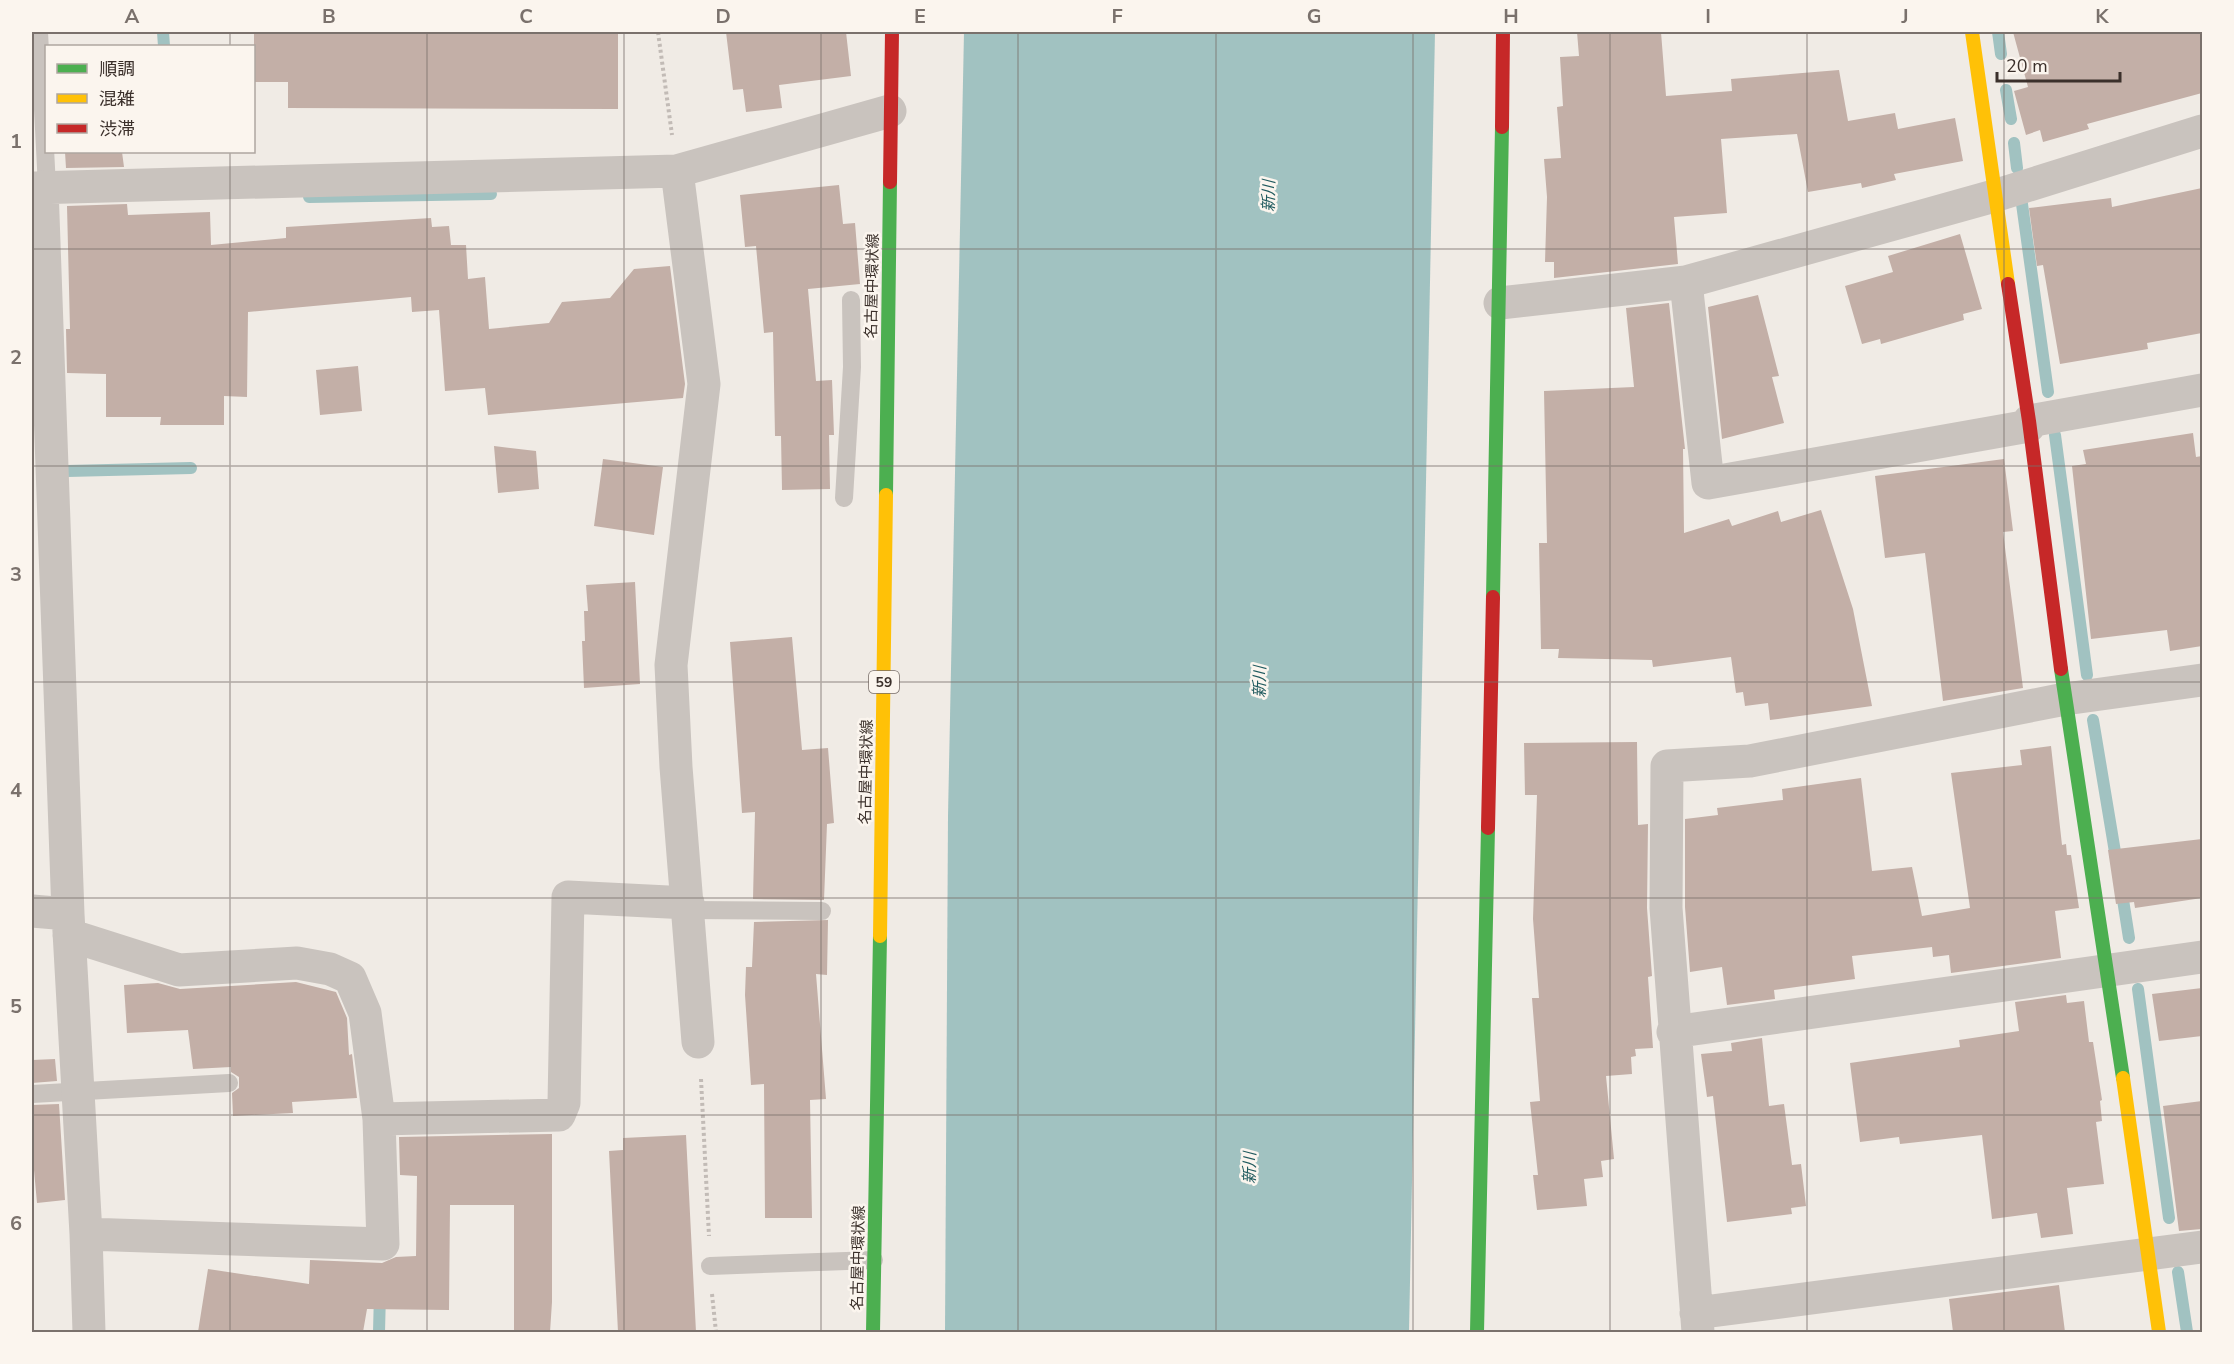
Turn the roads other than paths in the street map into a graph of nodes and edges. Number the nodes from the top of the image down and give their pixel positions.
1 (39, 32) edge
2 (892, 32) edge
3 (1503, 32) edge
4 (1972, 32) edge
5 (890, 111) junction
6 (2202, 131) edge
7 (677, 171) junction
8 (40, 188) edge
9 (1994, 196) junction
10 (1686, 282) junction
11 (851, 300) dead end
12 (1500, 303) junction
13 (888, 366) junction
14 (852, 367) junction
15 (2202, 390) edge
16 (41, 406) edge
17 (2029, 424) junction
18 (844, 498) dead end
19 (45, 654) edge
20 (2202, 680) edge
21 (2065, 699) junction
22 (688, 906) junction
23 (32, 910) edge
24 (822, 911) dead end
25 (68, 925) junction
26 (2202, 957) edge
27 (2108, 970) junction
28 (1673, 1032) junction
29 (698, 1042) road end
30 (230, 1083) dead end
31 (78, 1090) junction
32 (32, 1094) edge
33 (379, 1119) junction
34 (86, 1234) junction
35 (2202, 1246) edge
36 (2148, 1254) junction
37 (874, 1260) junction
38 (710, 1266) road end
39 (1697, 1323) edge
40 (88, 1332) edge
41 (873, 1332) edge
42 (1477, 1332) edge
43 (2159, 1332) edge

1 - 8 lane
2 - 5 street, 名古屋中環状線 / 59
3 - 12 street
4 - 9 street
5 - 7 street
5 - 13 street, 名古屋中環状線 / 59
6 - 9 street
7 - 8 street
7 - 22 street
8 - 16 street
9 - 10 street
9 - 17 street
10 - 12 street
10 - 17 street
11 - 14 lane
12 - 42 street
13 - 14 lane
13 - 37 street, 名古屋中環状線 / 59
14 - 18 lane
15 - 17 street
16 - 19 street
17 - 21 street
19 - 25 street
20 - 21 street
21 - 27 street
21 - 28 street
22 - 24 lane
22 - 29 street
22 - 33 street
23 - 25 street
25 - 31 street
25 - 33 street
26 - 27 street
27 - 28 street
27 - 36 street
28 - 39 street
30 - 31 lane
31 - 32 lane
31 - 34 street
33 - 34 street
34 - 40 street
35 - 36 street
36 - 39 street
36 - 43 street
37 - 38 lane
37 - 41 street, 名古屋中環状線 / 59

